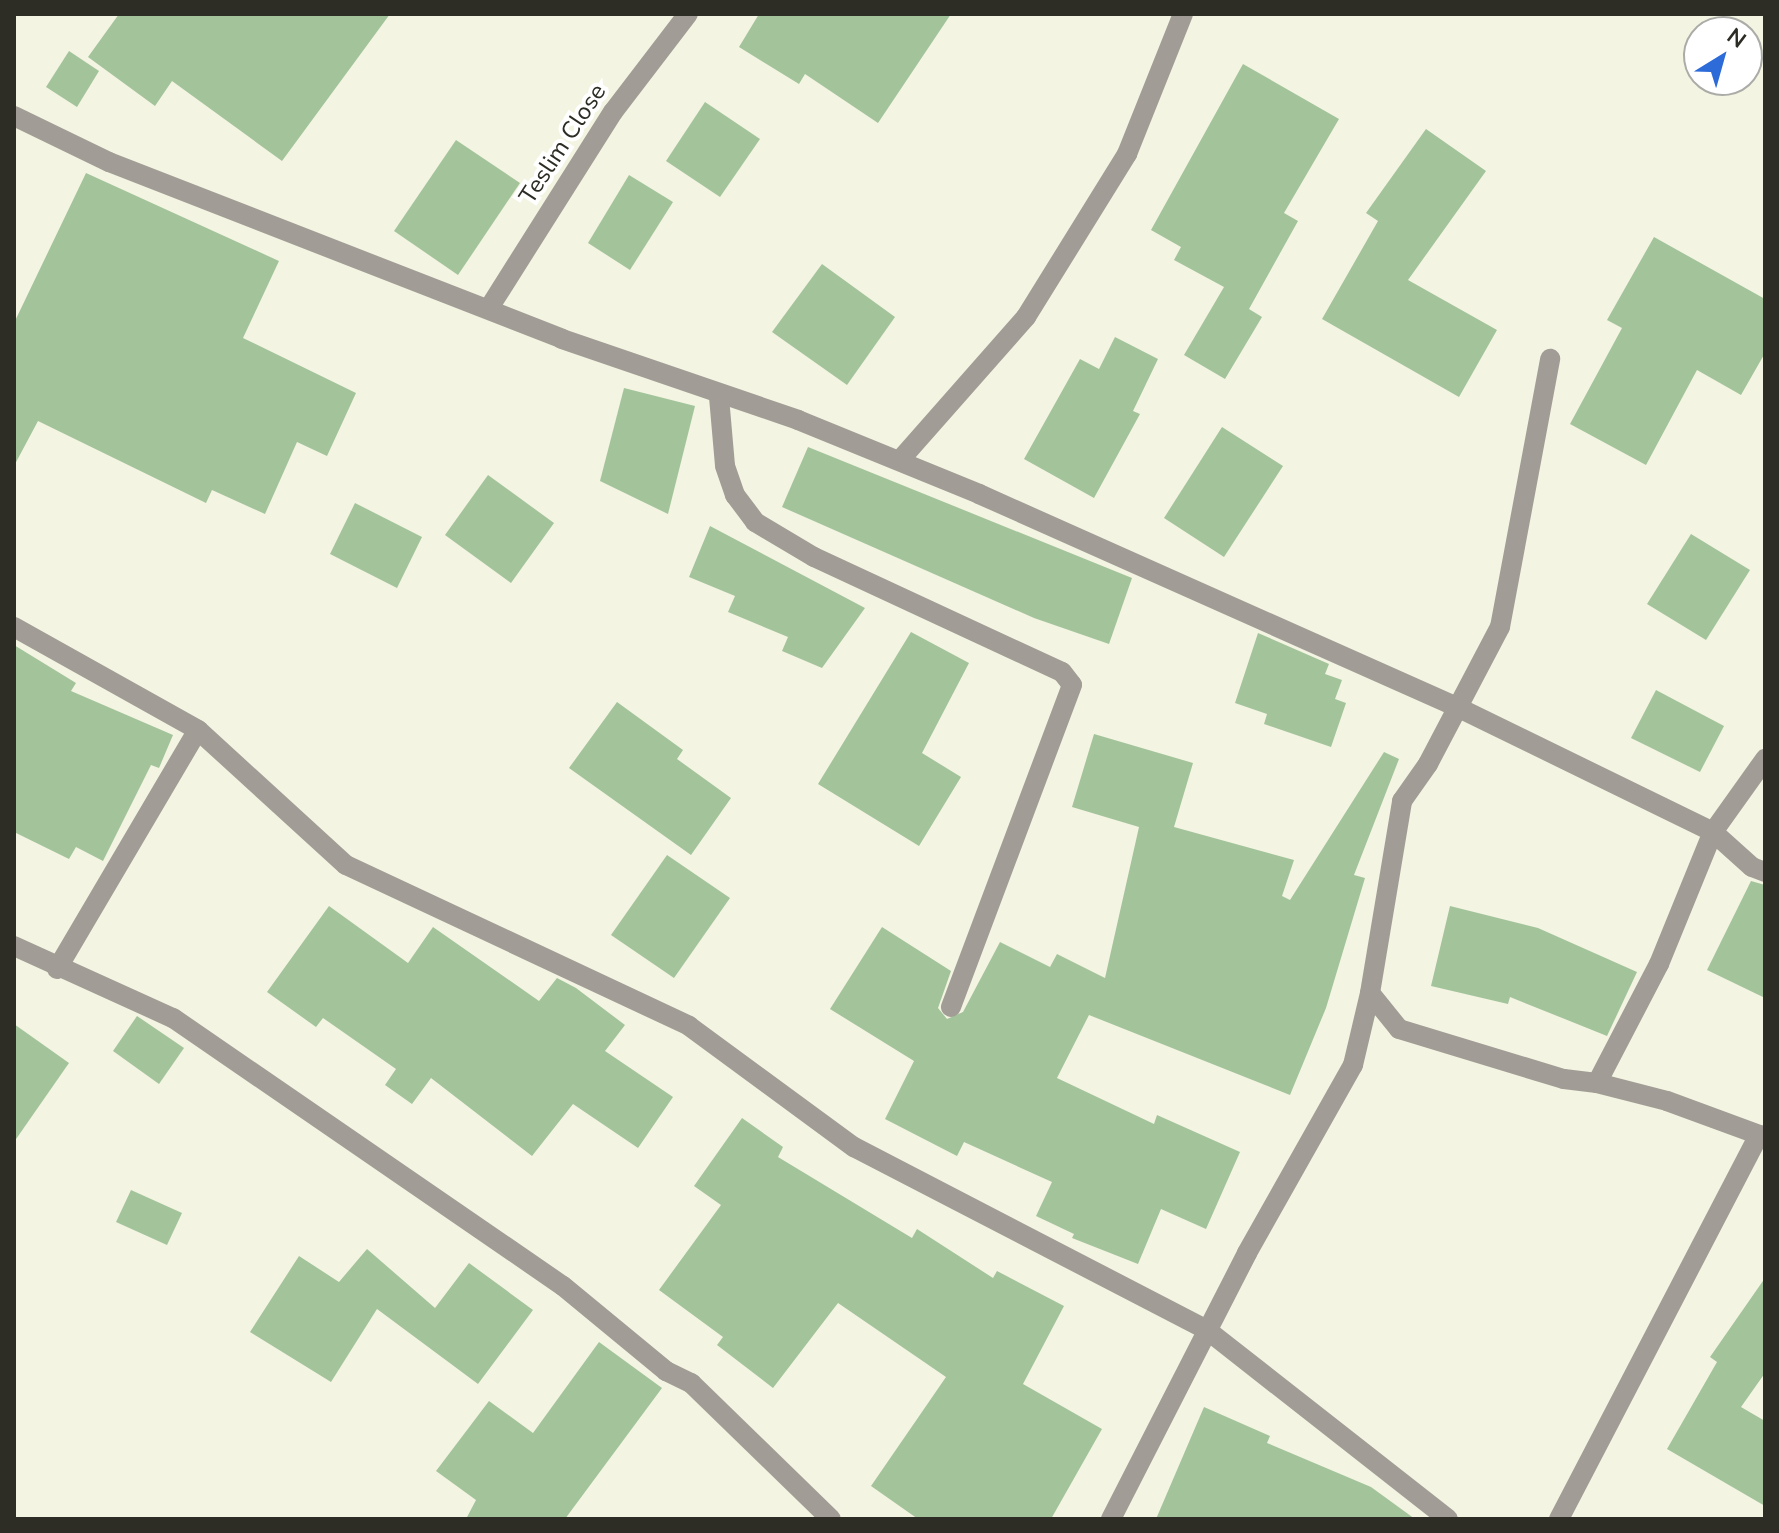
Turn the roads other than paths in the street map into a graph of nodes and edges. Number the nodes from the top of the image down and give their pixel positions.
1 (688, 14) edge
2 (1183, 14) edge
3 (14, 116) edge
4 (489, 308) junction
5 (1550, 359) dead end
6 (719, 397) junction
7 (900, 460) junction
8 (14, 627) edge
9 (1457, 707) junction
10 (198, 730) junction
11 (1765, 759) edge
12 (1713, 832) junction
13 (1765, 872) edge
14 (14, 946) edge
15 (57, 969) junction
16 (1370, 993) junction
17 (951, 1007) dead end
18 (1597, 1083) junction
19 (1762, 1136) edge
20 (1207, 1330) junction
21 (831, 1519) edge
22 (1111, 1519) edge
23 (1448, 1519) edge
24 (1559, 1519) edge

1 - 4 street, Teslim Close
2 - 7 street
3 - 4 street
4 - 6 street
5 - 9 street
6 - 7 street
6 - 17 street
7 - 9 street
8 - 10 street
9 - 12 street
9 - 16 street
10 - 15 street
10 - 20 street
11 - 12 street
12 - 13 street
12 - 18 street
14 - 15 street
15 - 21 street
16 - 18 street
16 - 20 street
18 - 19 street
19 - 24 street
20 - 22 street
20 - 23 street

